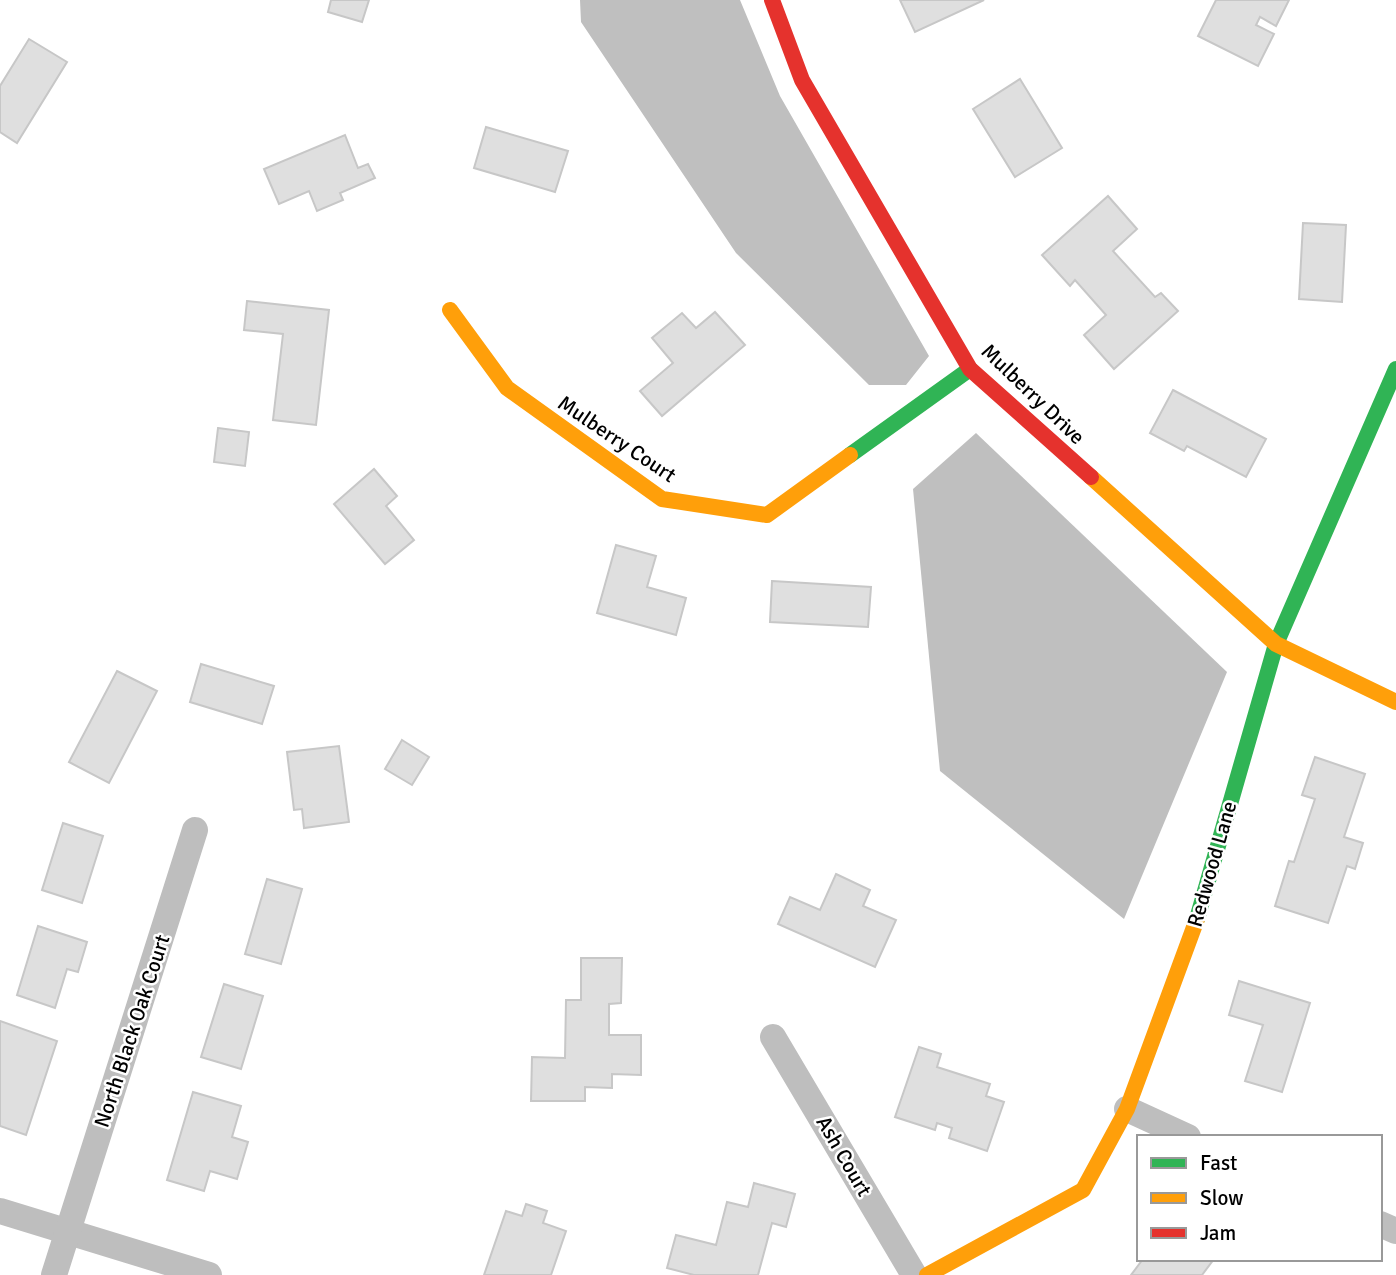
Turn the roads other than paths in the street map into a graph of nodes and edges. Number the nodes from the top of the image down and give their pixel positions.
1 (772, 0) edge
2 (450, 310) dead end
3 (970, 369) junction
4 (1396, 369) edge
5 (1276, 644) junction
6 (1396, 702) edge
7 (195, 830) dead end
8 (774, 1037) dead end
9 (1127, 1109) junction
10 (1184, 1135) edge
11 (0, 1211) edge
12 (68, 1233) junction
13 (54, 1275) edge
14 (209, 1275) edge
15 (914, 1275) edge
16 (926, 1275) edge

1 - 3 street, Mulberry Drive
2 - 3 street, Mulberry Court
3 - 5 street, Mulberry Drive
4 - 5 street, Redwood Lane
5 - 6 street, Mulberry Drive
5 - 9 street, Redwood Lane
7 - 12 street, North Black Oak Court
8 - 15 street, Ash Court
9 - 10 street
9 - 16 street, Redwood Lane
11 - 12 street
12 - 13 street, North Black Oak Court
12 - 14 street

